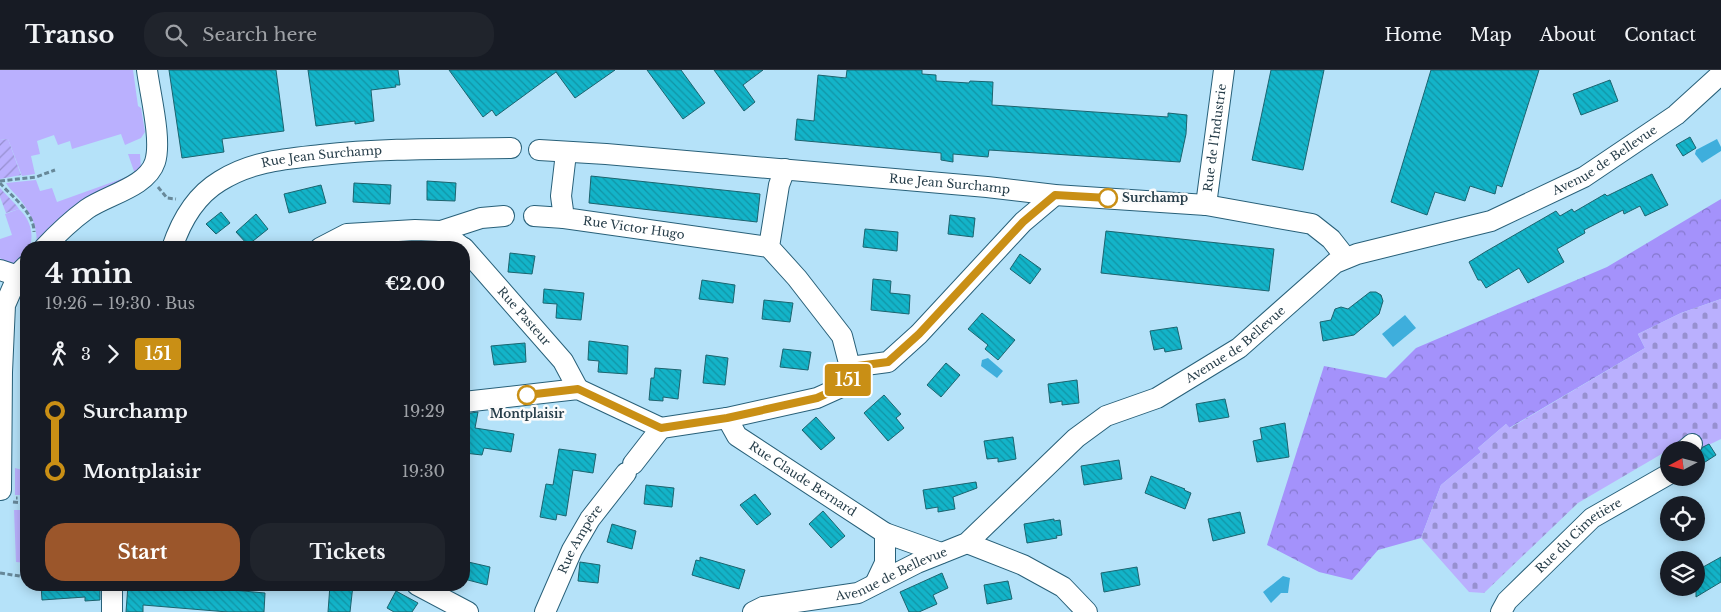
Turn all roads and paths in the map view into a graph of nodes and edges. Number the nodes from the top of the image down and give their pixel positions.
1 (147, 70) edge
2 (1224, 70) edge
3 (1721, 74) edge
4 (511, 148) dead end
5 (539, 150) dead end
6 (566, 152) junction
7 (785, 169) junction
8 (55, 170) dead end
9 (150, 170) junction
10 (0, 182) edge
11 (1055, 195) junction
12 (1206, 205) junction
13 (191, 207) junction
14 (504, 216) dead end
15 (534, 216) dead end
16 (564, 218) junction
17 (441, 231) junction
18 (38, 241) edge
19 (42, 241) edge
20 (174, 241) edge
21 (334, 241) edge
22 (454, 241) edge
23 (769, 247) junction
24 (470, 256) edge
25 (1346, 258) junction
26 (15, 271) edge
27 (850, 367) junction
28 (578, 389) junction
29 (470, 401) edge
30 (727, 418) junction
31 (661, 428) junction
32 (1660, 479) edge
33 (7, 496) joint
34 (20, 501) edge
35 (885, 533) junction
36 (967, 543) junction
37 (942, 553) junction
38 (0, 573) edge
39 (20, 576) edge
40 (875, 584) junction
41 (112, 591) edge
42 (428, 591) edge
43 (112, 612) edge
44 (468, 612) edge
45 (545, 612) edge
46 (753, 612) edge
47 (1087, 612) edge
48 (1501, 612) edge

1 - 9 street
2 - 12 street, Rue de l'Industrie
3 - 25 street, Avenue de Bellevue
4 - 13 street, Rue Jean Surchamp
5 - 6 street, Rue Jean Surchamp
6 - 7 street, Rue Jean Surchamp
6 - 16 street
7 - 11 street, Rue Jean Surchamp
7 - 23 street
8 - 10 path
9 - 13 path
9 - 19 street
10 - 18 path
11 - 12 street, Rue Jean Surchamp
11 - 27 street
12 - 25 street, Rue Jean Surchamp
13 - 20 street, Rue Jean Surchamp
14 - 17 street
15 - 16 street
16 - 23 street, Rue Victor Hugo
17 - 21 street
17 - 22 street, Rue Pasteur
23 - 27 street
24 - 28 street, Rue Pasteur
25 - 36 street, Avenue de Bellevue
26 - 33 street
27 - 30 street
28 - 29 street
28 - 31 street
30 - 31 street
30 - 35 street, Rue Claude Bernard
31 - 45 street, Rue Ampère
32 - 48 street, Rue du Cimetière
33 - 34 path
35 - 37 street, Rue Claude Bernard
35 - 40 street
36 - 37 street, Avenue de Bellevue
36 - 47 street
37 - 40 street, Avenue de Bellevue
38 - 39 path
40 - 46 street, Avenue de Bellevue
41 - 43 street
42 - 44 street

